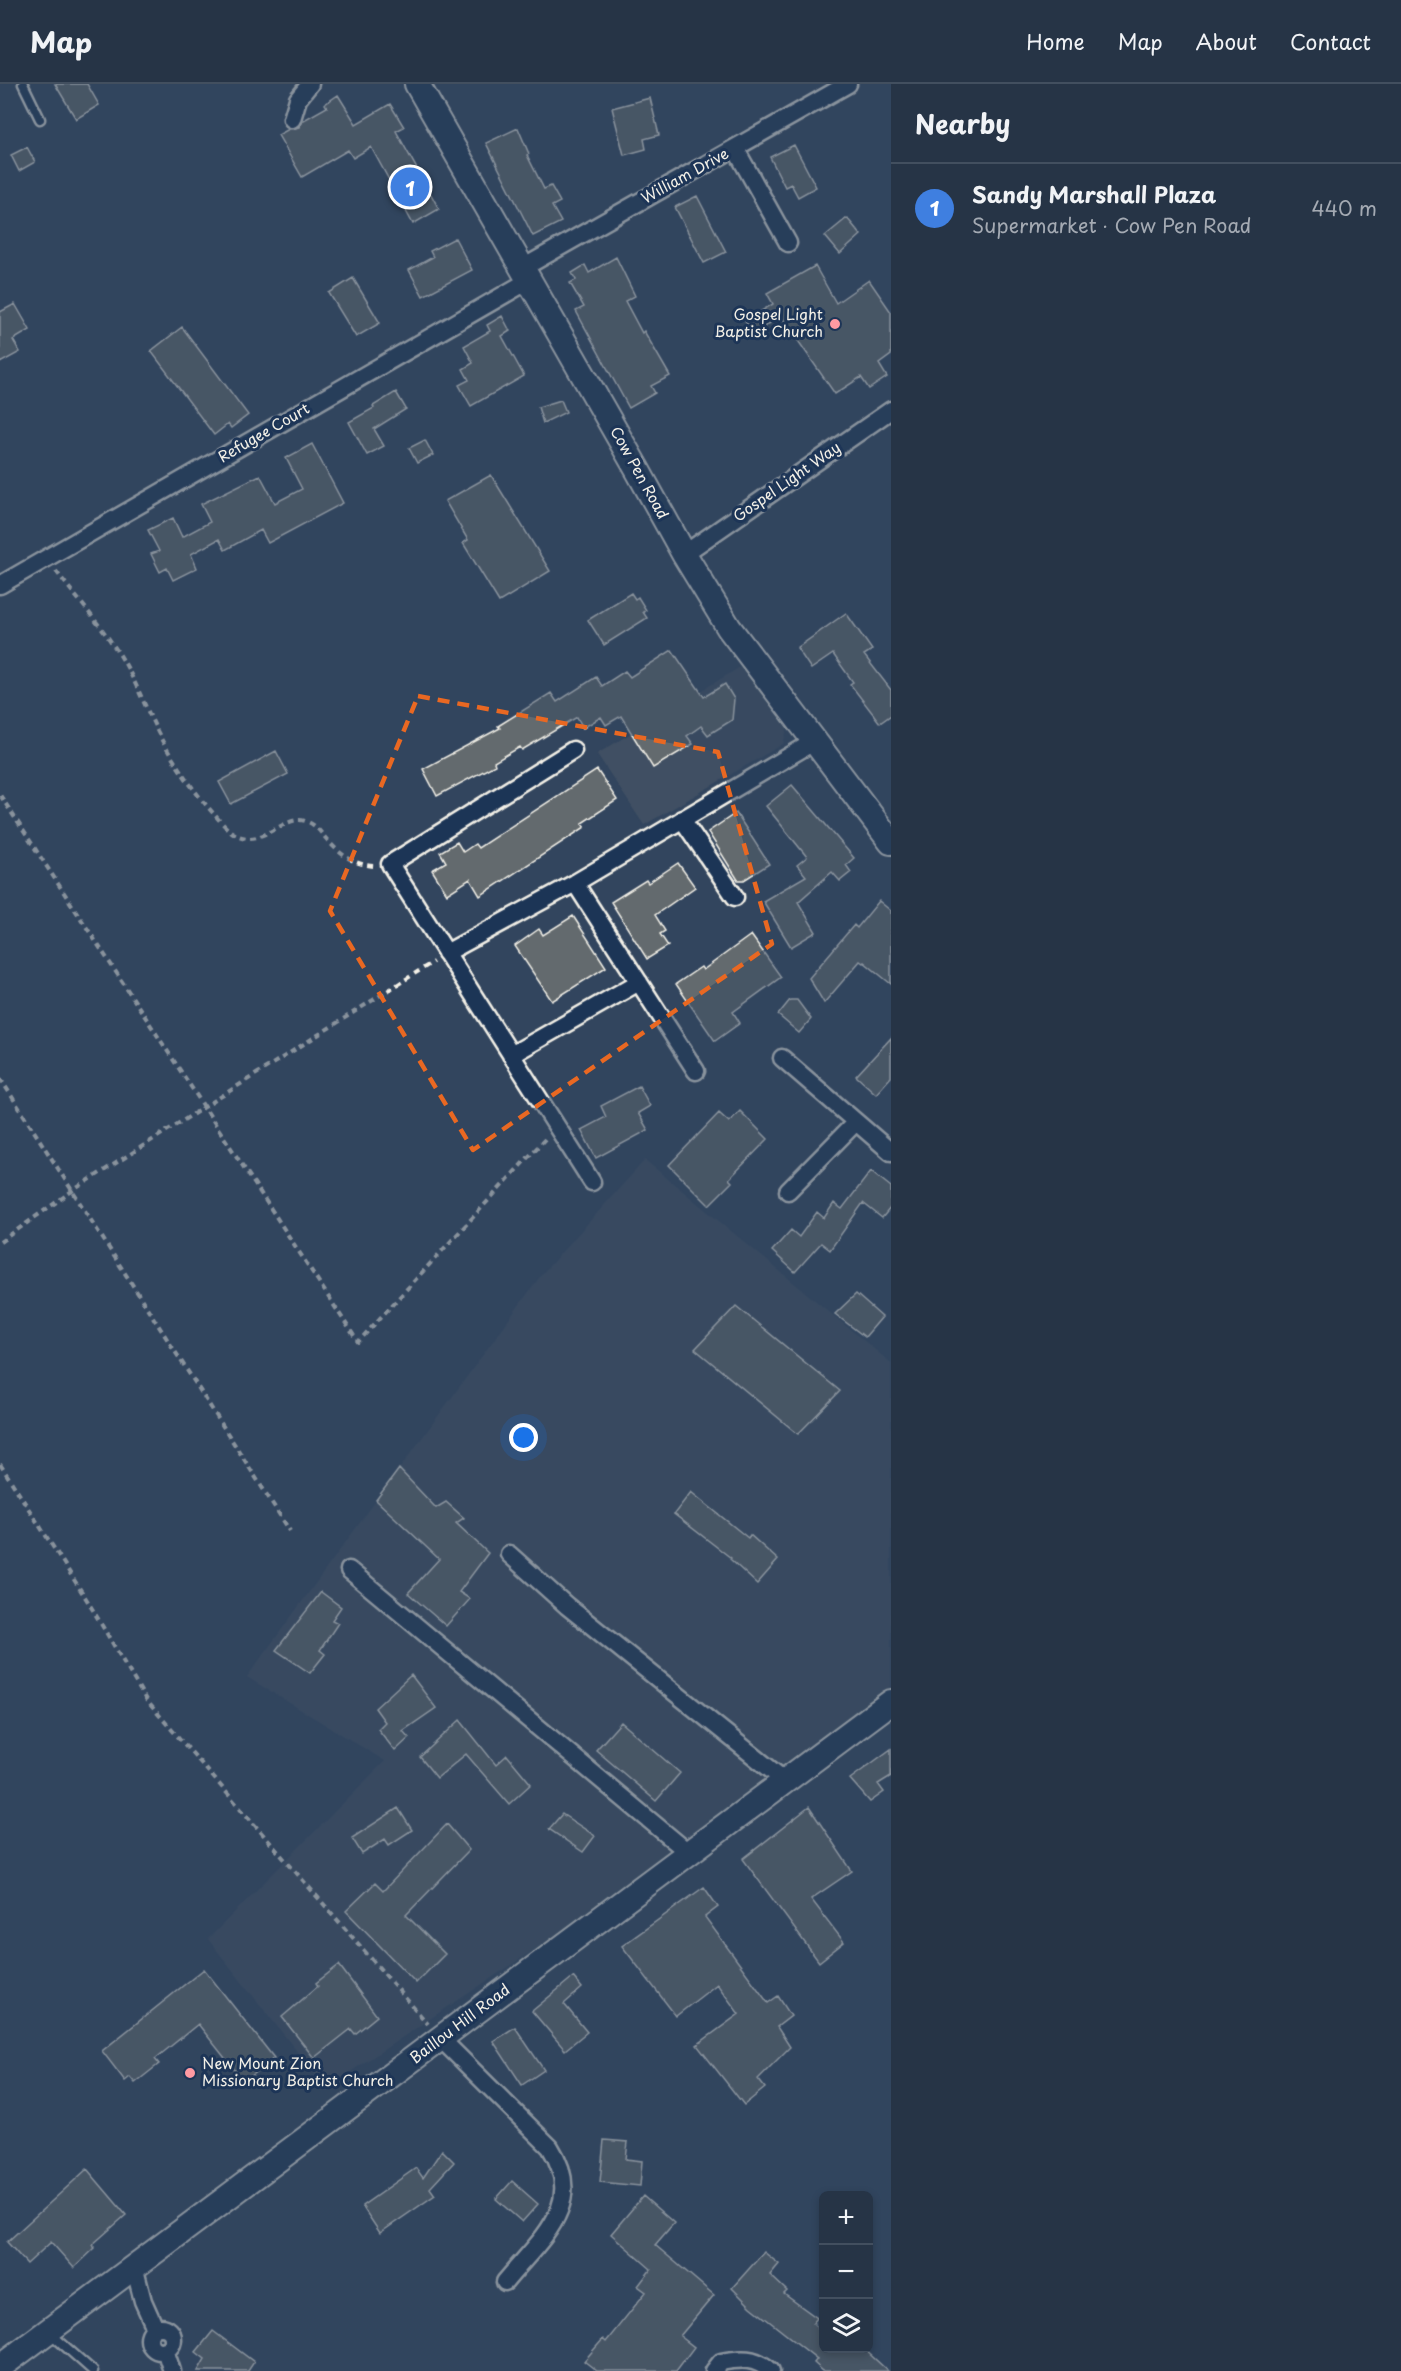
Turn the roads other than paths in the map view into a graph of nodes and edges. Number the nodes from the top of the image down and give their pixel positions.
1 (23, 84) edge
2 (310, 84) edge
3 (417, 84) edge
4 (848, 84) edge
5 (40, 119) dead end
6 (291, 119) dead end
7 (735, 148) junction
8 (788, 243) dead end
9 (525, 275) junction
10 (891, 410) edge
11 (684, 554) junction
12 (0, 585) edge
13 (815, 741) junction
14 (573, 750) dead end
15 (682, 819) junction
16 (891, 842) edge
17 (575, 883) junction
18 (735, 897) dead end
19 (446, 953) junction
20 (639, 982) junction
21 (511, 1055) junction
22 (782, 1058) dead end
23 (696, 1071) dead end
24 (856, 1122) junction
25 (891, 1152) edge
26 (592, 1182) dead end
27 (788, 1191) dead end
28 (508, 1554) dead end
29 (349, 1570) dead end
30 (891, 1702) edge
31 (785, 1781) junction
32 (689, 1853) junction
33 (440, 2038) junction
34 (134, 2266) junction
35 (505, 2282) dead end
36 (48, 2331) junction
37 (0, 2367) edge
38 (93, 2371) edge
39 (172, 2371) edge
40 (714, 2371) edge
41 (771, 2371) edge

1 - 5 lane
2 - 6 street
3 - 9 main road, Cow Pen Road
4 - 7 street, William Drive
7 - 8 street
7 - 9 street, William Drive
9 - 11 main road, Cow Pen Road
9 - 12 street, Refugee Court
10 - 11 street, Gospel Light Way
11 - 13 main road, Cow Pen Road
13 - 15 street
13 - 16 main road, Cow Pen Road
14 - 19 street
15 - 17 street
15 - 18 street
17 - 19 street
17 - 20 street
19 - 21 street
20 - 21 street
20 - 23 street
21 - 26 street
22 - 24 street
24 - 25 street
24 - 27 street
28 - 31 street
29 - 32 street
30 - 31 main road, Baillou Hill Road
31 - 32 main road, Baillou Hill Road
32 - 33 main road, Baillou Hill Road
33 - 34 main road, Baillou Hill Road
33 - 35 street
34 - 36 main road, Baillou Hill Road
34 - 39 street
36 - 37 main road, Baillou Hill Road
36 - 38 lane
40 - 41 street

